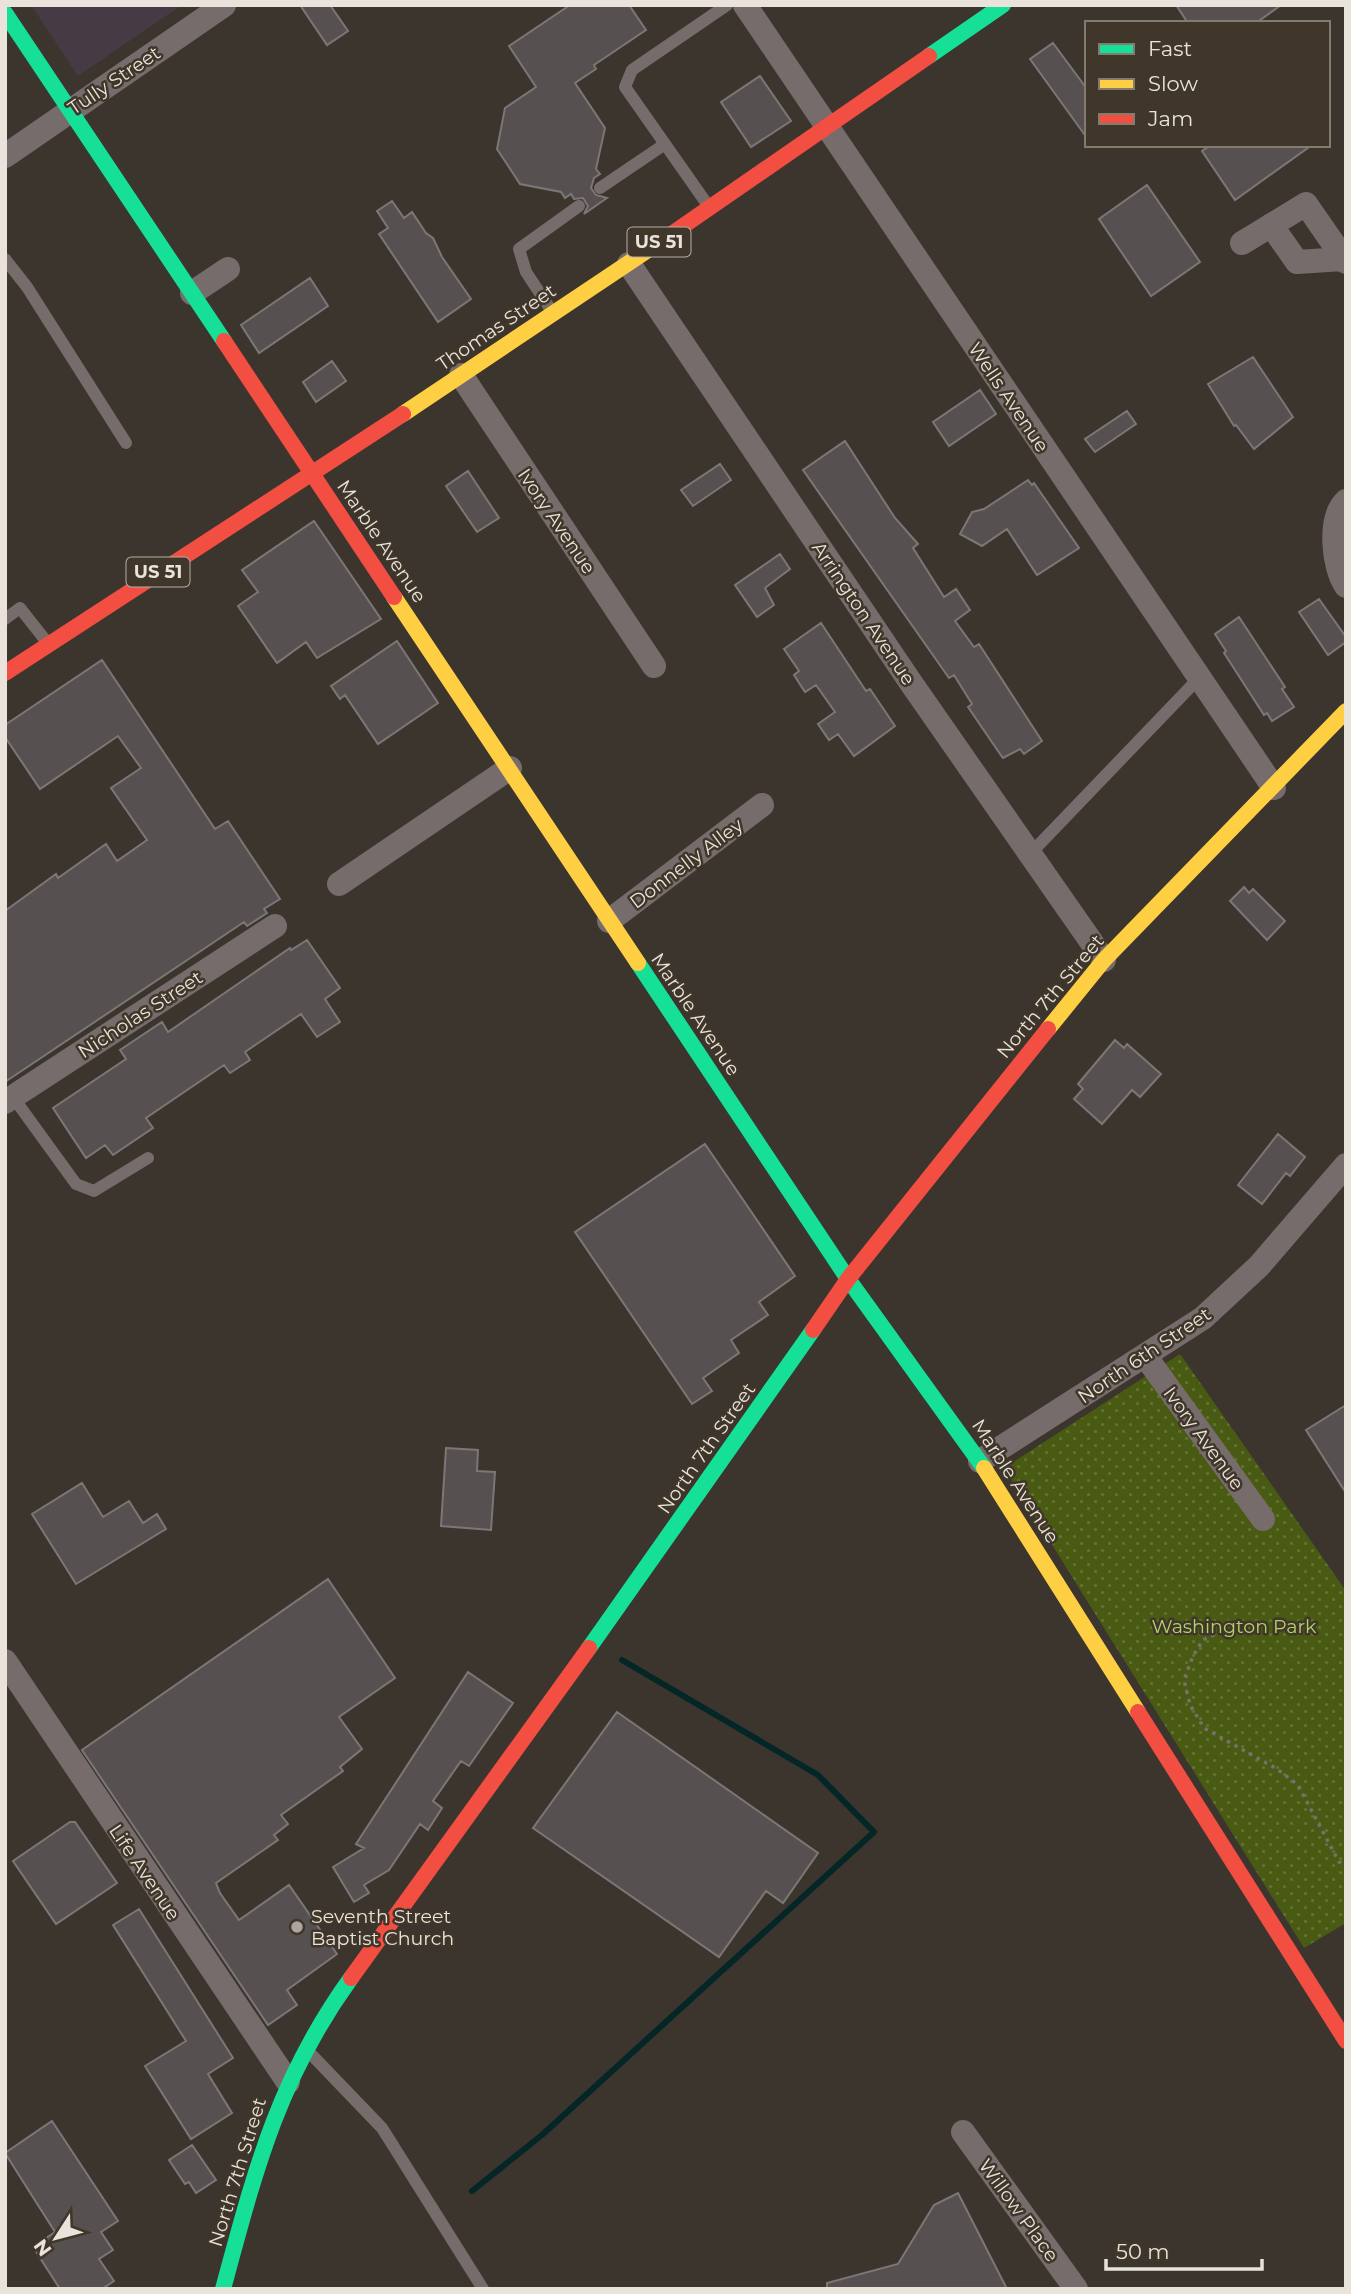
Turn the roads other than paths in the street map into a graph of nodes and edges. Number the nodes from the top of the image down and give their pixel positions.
1 (224, 5) edge
2 (727, 5) edge
3 (745, 5) edge
4 (1003, 5) edge
5 (5, 13) edge
6 (70, 110) junction
7 (826, 125) junction
8 (665, 144) junction
9 (5, 156) edge
10 (600, 188) dead end
11 (579, 206) dead end
12 (709, 207) junction
13 (1271, 225) junction
14 (1242, 243) dead end
15 (5, 259) edge
16 (1345, 261) edge
17 (629, 264) junction
18 (228, 268) dead end
19 (192, 293) junction
20 (554, 314) junction
21 (461, 375) junction
22 (125, 443) dead end
23 (312, 475) junction
24 (1346, 501) edge
25 (1342, 560) edge
26 (1346, 586) edge
27 (5, 619) edge
28 (48, 644) junction
29 (654, 666) dead end
30 (5, 673) edge
31 (1199, 678) junction
32 (1346, 711) edge
33 (510, 768) junction
34 (1273, 788) junction
35 (762, 805) dead end
36 (1030, 854) junction
37 (339, 884) dead end
38 (609, 921) junction
39 (275, 926) dead end
40 (1104, 960) junction
41 (9, 1099) edge
42 (148, 1158) dead end
43 (1346, 1165) edge
44 (848, 1279) junction
45 (1146, 1357) junction
46 (980, 1461) junction
47 (1263, 1519) dead end
48 (5, 1661) edge
49 (1346, 2041) edge
50 (306, 2049) junction
51 (288, 2082) junction
52 (963, 2132) dead end
53 (223, 2289) edge
54 (483, 2289) edge
55 (1076, 2289) edge

1 - 6 street, Tully Street
2 - 8 lane
3 - 7 street, Wells Avenue
4 - 7 street, Thomas Street / US 51
5 - 6 street, Marble Avenue
6 - 9 street, Tully Street
6 - 19 street, Marble Avenue
7 - 12 street, Thomas Street / US 51
7 - 31 street, Wells Avenue
8 - 10 lane
8 - 12 lane
11 - 20 lane
12 - 17 street, Thomas Street / US 51
13 - 14 street
13 - 16 street
13 - 16 street
15 - 22 lane
17 - 20 street, Thomas Street / US 51
17 - 36 street, Arrington Avenue
18 - 19 street
19 - 23 street, Marble Avenue
20 - 21 street, Thomas Street / US 51
21 - 23 street, Thomas Street / US 51
21 - 29 street, Ivory Avenue
23 - 28 street, Thomas Street / US 51
23 - 33 street, Marble Avenue
24 - 25 street
25 - 26 street
27 - 28 lane
28 - 30 street, Thomas Street / US 51
31 - 34 street, Wells Avenue
31 - 36 lane
32 - 34 street, North 7th Street
33 - 37 street
33 - 38 street, Marble Avenue
34 - 40 street, North 7th Street
35 - 38 street, Donnelly Alley
36 - 40 street, Arrington Avenue
38 - 44 street, Marble Avenue
39 - 41 street, Nicholas Street
40 - 44 street, North 7th Street
41 - 42 lane
43 - 45 street, North 6th Street
44 - 46 street, Marble Avenue
44 - 50 street, North 7th Street
45 - 46 street, North 6th Street
45 - 47 street, Ivory Avenue
46 - 49 street, Marble Avenue
48 - 51 street, Life Avenue
50 - 51 street, North 7th Street
50 - 54 lane
51 - 53 street, North 7th Street
52 - 55 street, Willow Place

